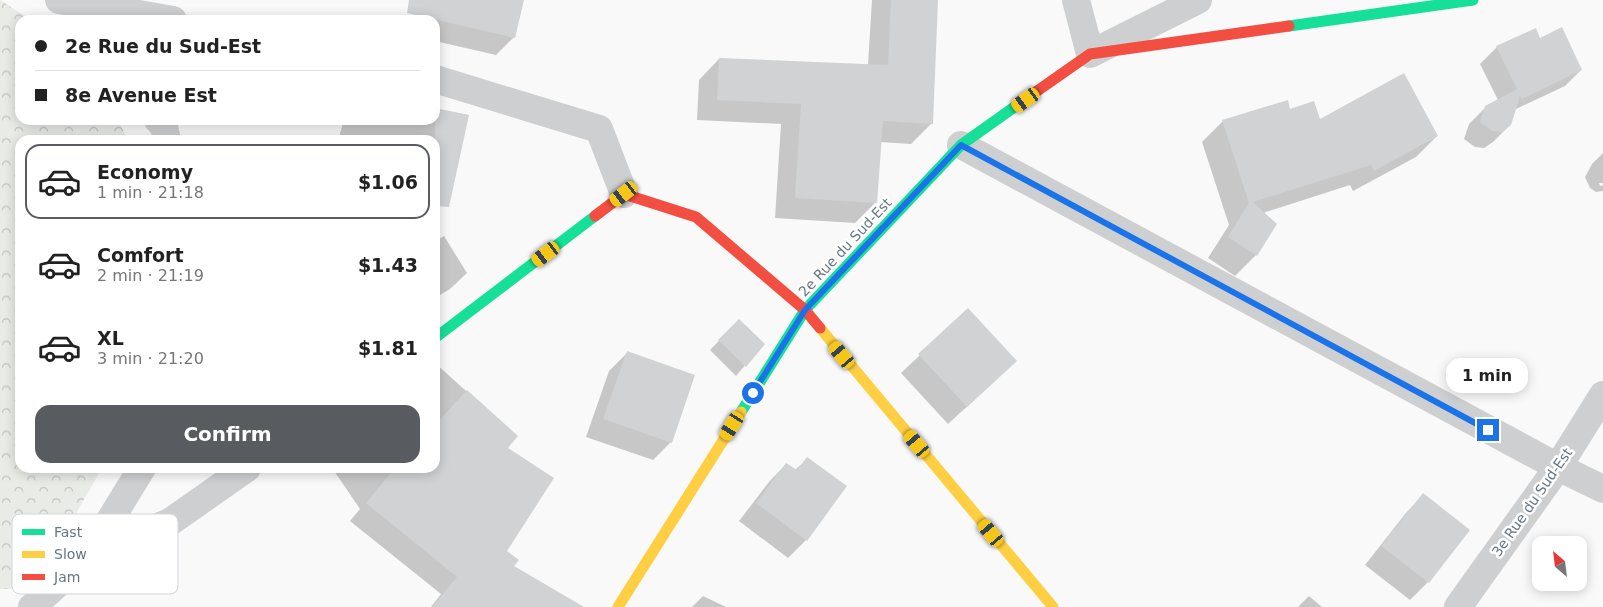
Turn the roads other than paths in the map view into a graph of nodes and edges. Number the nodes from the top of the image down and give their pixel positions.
1 (1076, 0) edge
2 (1198, 0) edge
3 (1473, 0) edge
4 (64, 5) edge
5 (137, 15) edge
6 (1090, 54) junction
7 (440, 81) edge
8 (961, 145) junction
9 (624, 194) junction
10 (805, 310) junction
11 (440, 334) edge
12 (1603, 395) edge
13 (1558, 467) junction
14 (139, 473) edge
15 (240, 473) edge
16 (1603, 489) edge
17 (114, 514) edge
18 (178, 516) edge
19 (46, 594) edge
20 (32, 607) edge
21 (618, 607) edge
22 (1053, 607) edge
23 (1458, 607) edge

1 - 6 street
2 - 6 street
3 - 6 street
4 - 5 street
6 - 8 street, 2e Rue du Sud-Est
7 - 9 street
8 - 10 street, 2e Rue du Sud-Est
8 - 13 street
9 - 10 street
9 - 11 street
10 - 21 street, 2e Rue du Sud-Est
10 - 22 street
12 - 13 street, 3e Rue du Sud-Est
13 - 16 street
13 - 23 street, 3e Rue du Sud-Est
14 - 17 street
15 - 18 street
19 - 20 street

